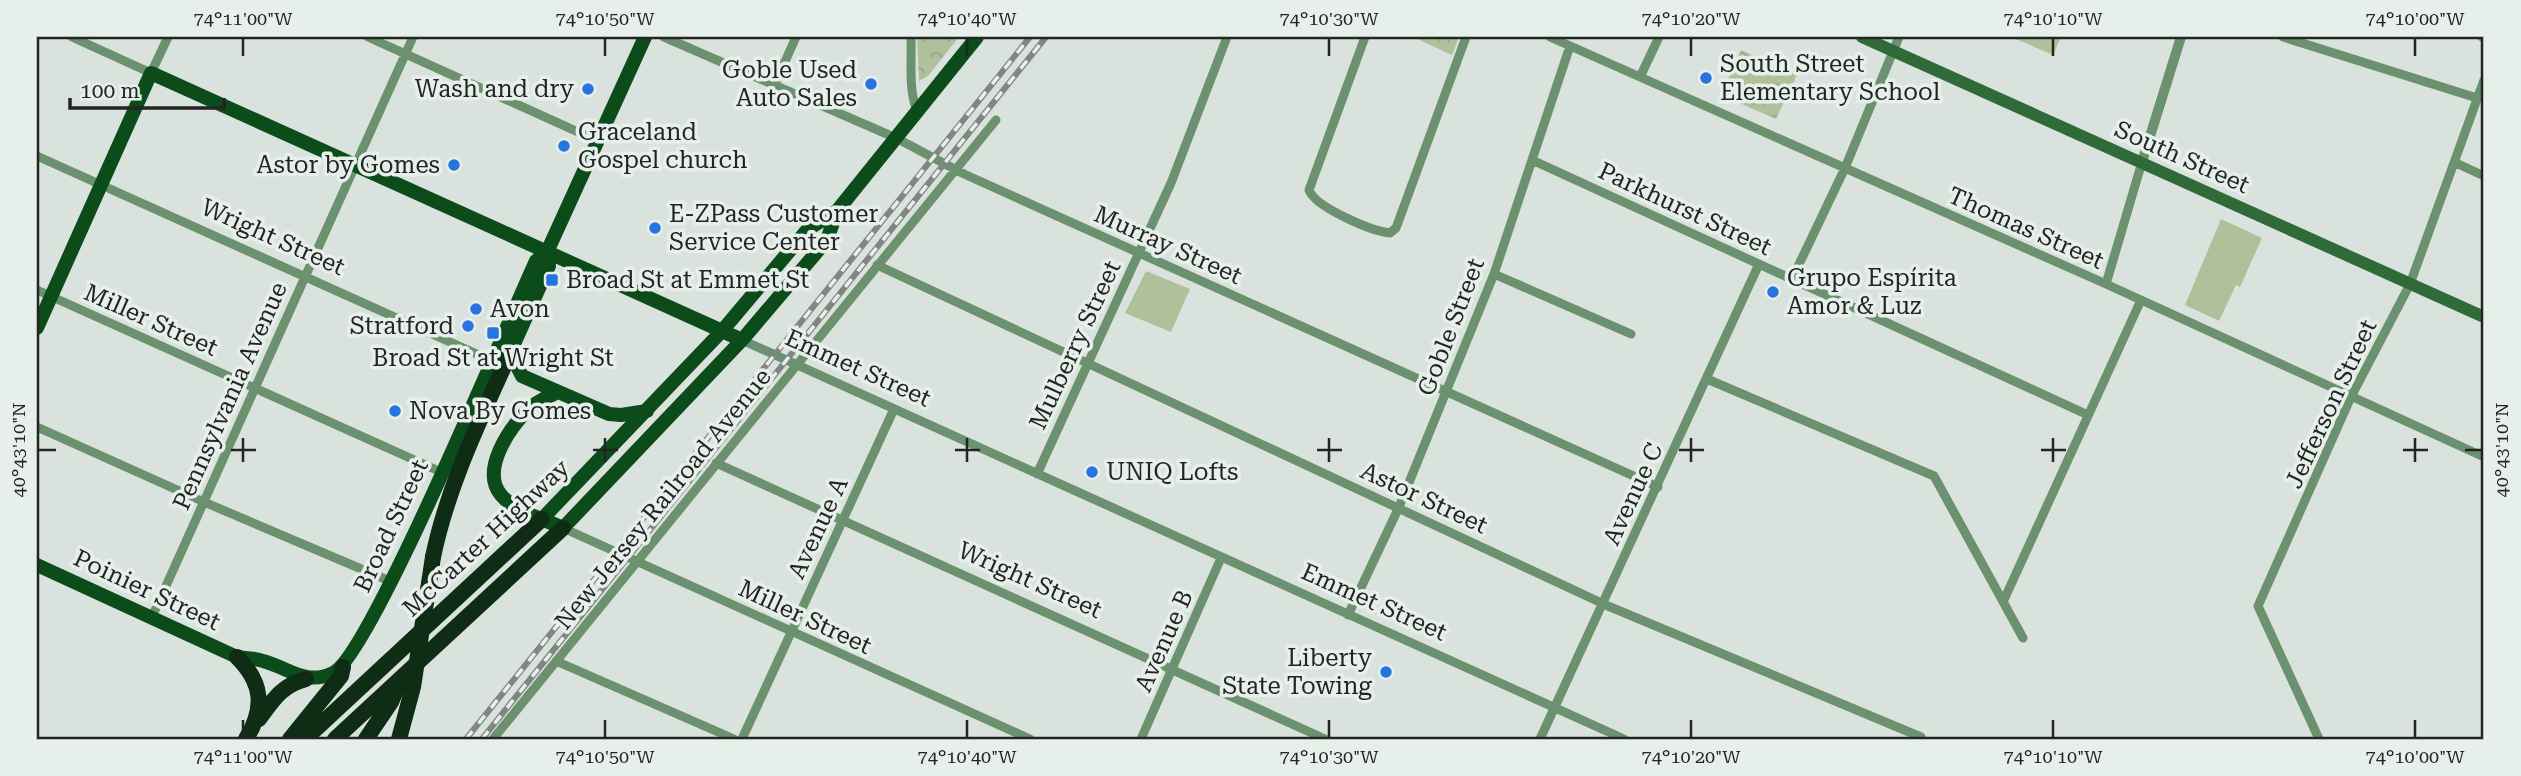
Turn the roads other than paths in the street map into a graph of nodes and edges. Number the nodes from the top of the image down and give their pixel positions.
1 (72, 37) edge
2 (167, 37) edge
3 (368, 37) edge
4 (413, 37) edge
5 (645, 37) edge
6 (664, 37) edge
7 (796, 37) edge
8 (911, 37) edge
9 (977, 37) edge
10 (1227, 37) edge
11 (1365, 37) edge
12 (1466, 37) edge
13 (1549, 37) edge
14 (1659, 37) edge
15 (1862, 37) edge
16 (1899, 37) edge
17 (2181, 37) edge
18 (2283, 37) edge
19 (1570, 46) junction
20 (1893, 51) junction
21 (405, 53) junction
22 (151, 73) junction
23 (1640, 77) junction
24 (2484, 80) edge
25 (774, 86) junction
26 (2477, 98) junction
27 (917, 111) junction
28 (996, 120) dead end
29 (896, 138) junction
30 (598, 141) junction
31 (37, 156) edge
32 (1532, 160) junction
33 (2142, 162) junction
34 (2456, 163) junction
35 (355, 165) junction
36 (1845, 168) junction
37 (956, 171) junction
38 (2484, 176) edge
39 (102, 186) junction
40 (836, 211) junction
41 (547, 252) junction
42 (1139, 253) junction
43 (1759, 264) junction
44 (877, 265) junction
45 (1494, 274) junction
46 (305, 276) junction
47 (1792, 279) junction
48 (2106, 284) junction
49 (2410, 284) junction
50 (37, 290) edge
51 (51, 296) junction
52 (2141, 300) junction
53 (2484, 317) edge
54 (37, 328) edge
55 (722, 331) junction
56 (1631, 334) dead end
57 (742, 340) junction
58 (510, 353) junction
59 (491, 360) junction
60 (1088, 362) junction
61 (796, 364) junction
62 (1707, 379) junction
63 (255, 389) junction
64 (1447, 390) junction
65 (558, 392) junction
66 (2351, 397) junction
67 (894, 409) junction
68 (649, 410) junction
69 (2088, 415) junction
70 (37, 427) edge
71 (2484, 457) edge
72 (716, 463) junction
73 (441, 472) junction
74 (1037, 474) junction
75 (1658, 487) junction
76 (204, 502) junction
77 (1399, 507) junction
78 (542, 519) junction
79 (844, 520) junction
80 (563, 528) junction
81 (1221, 558) junction
82 (639, 562) junction
83 (37, 565) edge
84 (391, 582) junction
85 (2003, 603) junction
86 (1604, 604) junction
87 (1348, 615) junction
88 (152, 617) junction
89 (791, 631) junction
90 (2023, 638) dead end
91 (237, 657) junction
92 (556, 661) junction
93 (344, 667) junction
94 (1174, 670) junction
95 (402, 675) junction
96 (306, 679) junction
97 (1554, 708) junction
98 (255, 724) junction
99 (1921, 737) dead end
100 (246, 739) edge
101 (290, 739) edge
102 (304, 739) edge
103 (335, 739) edge
104 (366, 739) edge
105 (399, 739) edge
106 (493, 739) edge
107 (734, 739) edge
108 (742, 739) edge
109 (1030, 739) edge
110 (1141, 739) edge
111 (1325, 739) edge
112 (1540, 739) edge
113 (1624, 739) edge
114 (2319, 739) edge

1 - 22 street, Emmet Street
2 - 22 street
3 - 21 street
4 - 21 street, Pennsylvania Avenue
5 - 30 main road, Broad Street
6 - 25 street, Murray Street
7 - 25 street
8 - 27 street
9 - 27 main road, McCarter Highway
10 - 42 street, Mulberry Street
11 - 12 street
13 - 19 street, Thomas Street
14 - 23 street
15 - 20 main road, South Street
16 - 20 street
17 - 33 street
18 - 26 street
19 - 23 street, Thomas Street
19 - 32 street, Goble Street
20 - 33 main road, South Street
20 - 36 street
21 - 30 street
21 - 35 street, Pennsylvania Avenue
22 - 35 main road, Emmet Street
22 - 39 main road
23 - 36 street, Thomas Street
24 - 26 street, Jefferson Street
25 - 29 street, Murray Street
26 - 34 street, Jefferson Street
27 - 29 main road, McCarter Highway
28 - 37 street, New Jersey Railroad Avenue
29 - 37 street, Murray Street
29 - 40 main road, McCarter Highway
30 - 41 main road, Broad Street
31 - 39 street, Wright Street
32 - 43 street, Parkhurst Street
32 - 45 street, Goble Street
33 - 48 street
33 - 49 main road, South Street
34 - 38 street
34 - 49 street, Jefferson Street
35 - 41 main road, Emmet Street
35 - 46 street, Pennsylvania Avenue
36 - 47 street
36 - 48 street, Thomas Street
37 - 42 street, Murray Street
37 - 44 street, New Jersey Railroad Avenue
39 - 46 street, Wright Street
39 - 51 main road
40 - 55 main road, McCarter Highway
40 - 57 main road, McCarter Highway
41 - 55 main road, Emmet Street
41 - 58 main road, Broad Street
41 - 59 main road, Broad Street
42 - 60 street, Mulberry Street
42 - 64 street, Murray Street
43 - 47 street, Parkhurst Street
43 - 62 street, Avenue C
44 - 60 street, Astor Street
44 - 61 street, New Jersey Railroad Avenue
45 - 56 street
45 - 64 street, Goble Street
46 - 59 street, Wright Street
46 - 63 street, Pennsylvania Avenue
47 - 69 street, Parkhurst Street
48 - 52 street, Thomas Street
49 - 53 main road, South Street
49 - 66 street, Jefferson Street
50 - 51 street, Miller Street
51 - 54 main road
51 - 63 street, Miller Street
52 - 66 street, Thomas Street
52 - 69 street
55 - 57 main road, Emmet Street
55 - 68 main road, McCarter Highway
57 - 61 street, Emmet Street
57 - 80 main road, McCarter Highway
58 - 65 main road
58 - 105 highway, bridge
59 - 73 main road, Broad Street
60 - 74 street, Mulberry Street
60 - 77 street, Astor Street
61 - 67 street, Emmet Street
61 - 72 street, New Jersey Railroad Avenue
62 - 75 street, Avenue C
62 - 85 street
63 - 73 street, Miller Street
63 - 76 street, Pennsylvania Avenue
64 - 75 street, Murray Street
64 - 77 street, Goble Street
65 - 68 main road
65 - 78 main road
66 - 71 street, Thomas Street
66 - 114 street, Jefferson Street
67 - 74 street, Emmet Street
67 - 79 street, Avenue A
68 - 78 main road, McCarter Highway
69 - 85 street
70 - 76 street
72 - 79 street, Wright Street
72 - 82 street, New Jersey Railroad Avenue
73 - 84 main road, Broad Street
74 - 81 street, Emmet Street
75 - 86 street, Avenue C
76 - 84 street
76 - 88 street, Pennsylvania Avenue
77 - 86 street, Astor Street
77 - 87 street, Goble Street
78 - 80 main road
78 - 102 highway, McCarter Highway
79 - 89 street, Avenue A
79 - 94 street, Wright Street
80 - 82 street, Miller Street
80 - 95 highway, McCarter Highway
81 - 87 street, Emmet Street
81 - 94 street, Avenue B
82 - 89 street, Miller Street
82 - 92 street, New Jersey Railroad Avenue
83 - 88 main road, Poinier Street
84 - 93 main road, Broad Street
85 - 90 street
86 - 97 street, Avenue C
86 - 99 street, Astor Street
87 - 97 street, Emmet Street
88 - 91 main road, Poinier Street
89 - 108 street, Avenue A
89 - 109 street, Miller Street
91 - 96 main road, Poinier Street
91 - 98 highway
92 - 106 street, New Jersey Railroad Avenue
92 - 107 street
93 - 96 main road
93 - 101 highway
94 - 110 street, Avenue B
94 - 111 street, Wright Street
95 - 103 highway, McCarter Highway
95 - 104 highway
96 - 98 highway
97 - 112 street, Avenue C
97 - 113 street, Emmet Street
98 - 100 highway

